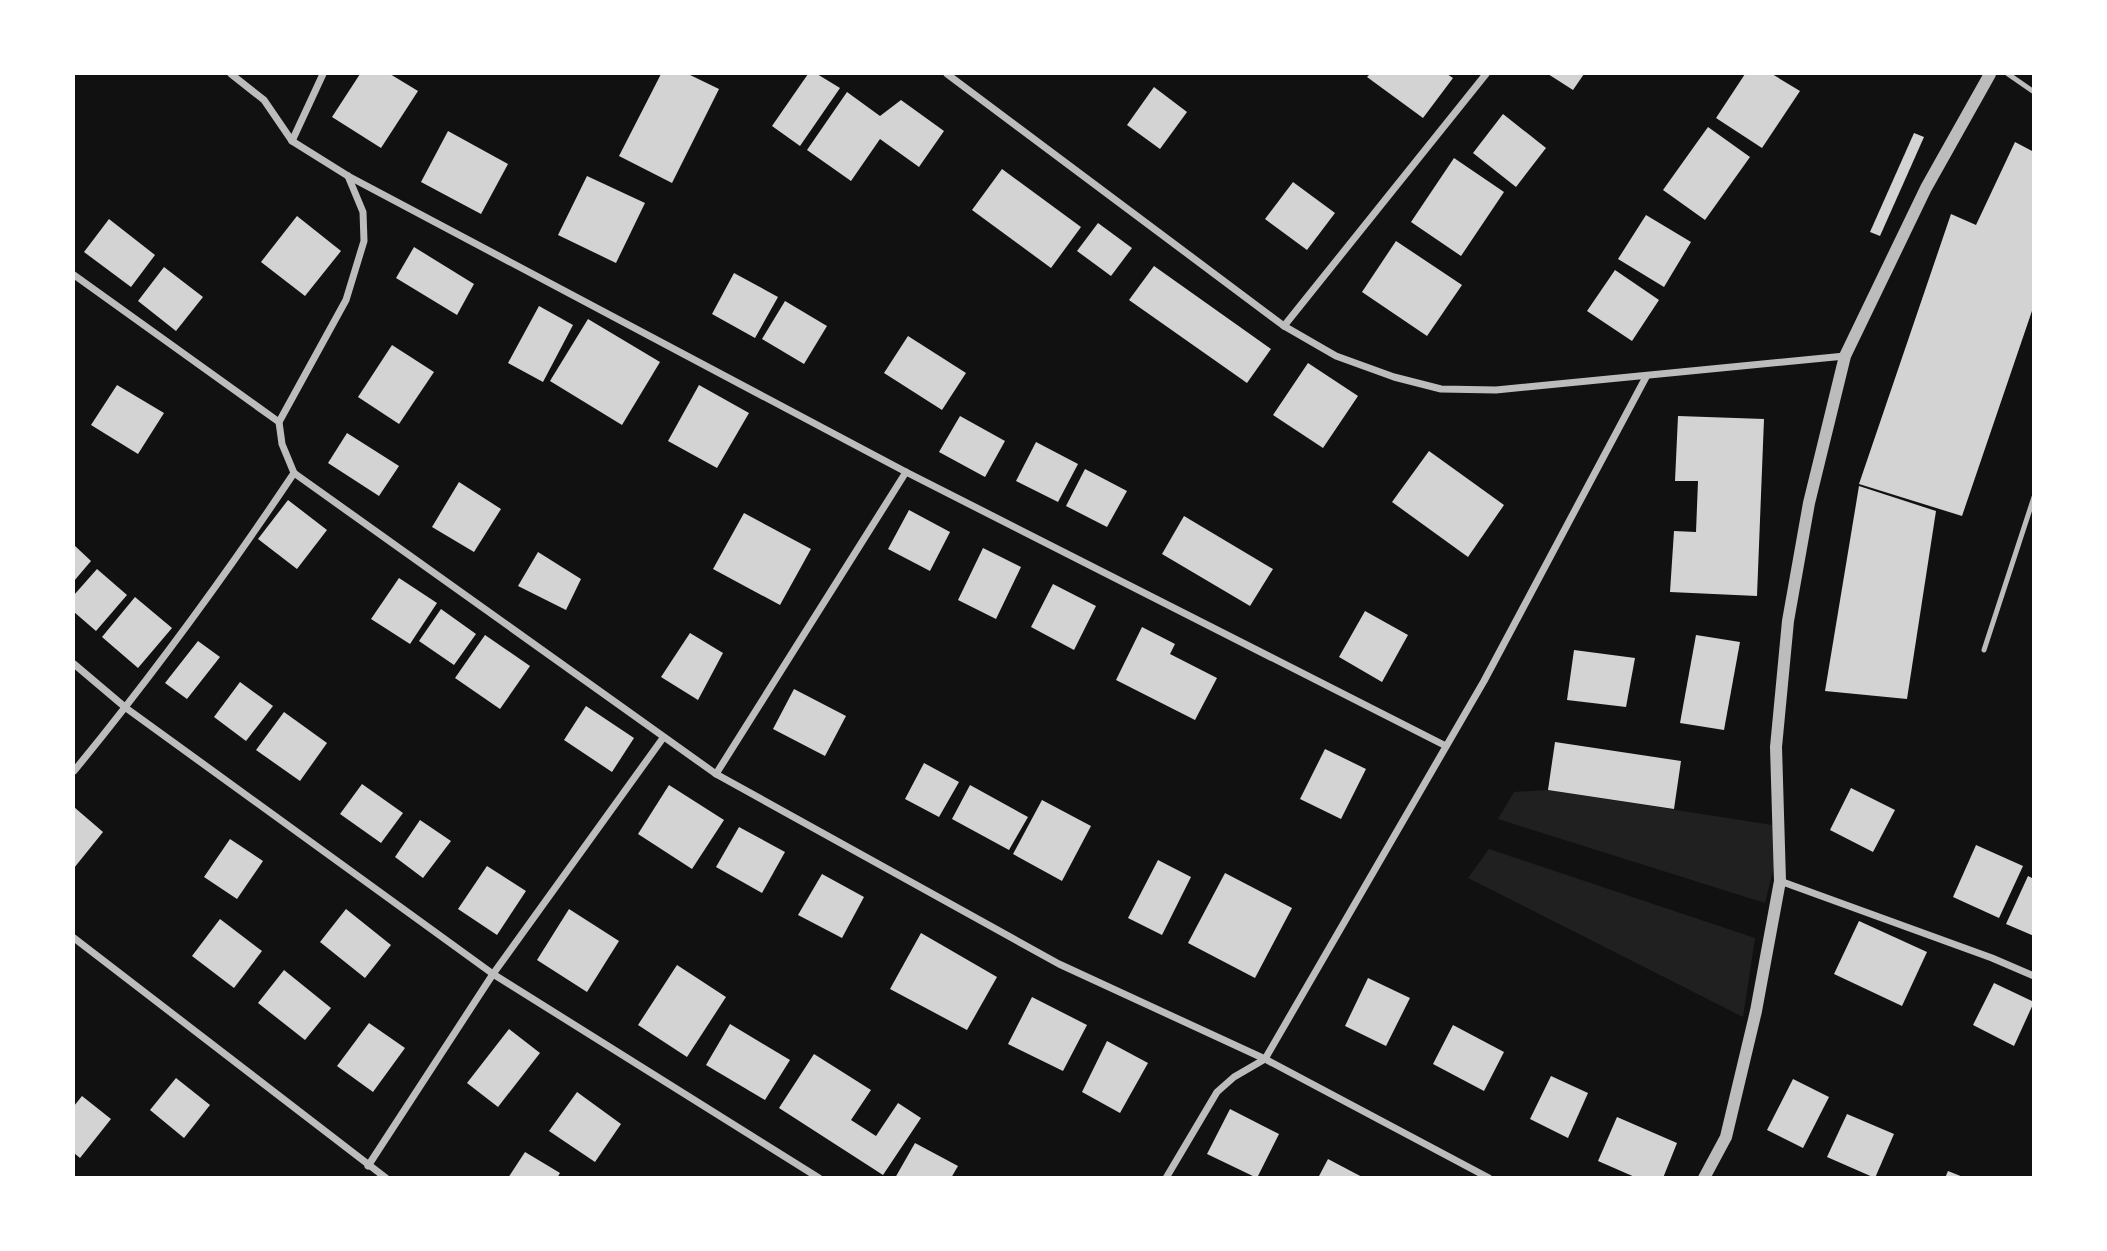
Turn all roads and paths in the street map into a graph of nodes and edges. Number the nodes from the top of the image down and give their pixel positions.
1 (231, 74) edge
2 (323, 74) edge
3 (947, 74) edge
4 (1486, 74) edge
5 (1990, 74) edge
6 (2008, 74) edge
7 (2034, 92) edge
8 (292, 141) junction
9 (348, 176) junction
10 (74, 275) edge
11 (1284, 326) junction
12 (1845, 356) junction
13 (1646, 377) junction
14 (279, 422) junction
15 (906, 472) junction
16 (294, 473) junction
17 (2034, 497) edge
18 (1984, 649) dead end
19 (74, 664) edge
20 (126, 708) junction
21 (663, 738) junction
22 (1446, 746) junction
23 (74, 771) edge
24 (716, 774) junction
25 (1780, 880) junction
26 (74, 938) edge
27 (493, 974) junction
28 (2034, 976) edge
29 (1265, 1059) junction
30 (368, 1166) junction
31 (386, 1178) edge
32 (819, 1178) edge
33 (1166, 1178) edge
34 (1489, 1178) edge
35 (1704, 1178) edge

1 - 8 street
2 - 8 street
3 - 11 street
4 - 11 street
5 - 12 street
6 - 7 lane
8 - 9 street
9 - 14 street
9 - 15 street
10 - 14 street
11 - 13 street
12 - 13 street
12 - 25 street
13 - 22 street
14 - 16 street
15 - 22 street
15 - 24 street
16 - 20 street
16 - 21 street
17 - 18 lane
19 - 20 street
20 - 23 street
20 - 27 street
21 - 24 street
21 - 27 street
22 - 29 street
24 - 29 street
25 - 28 street
25 - 35 street
26 - 30 street
27 - 30 street
27 - 32 street
29 - 33 street
29 - 34 street
30 - 31 street

